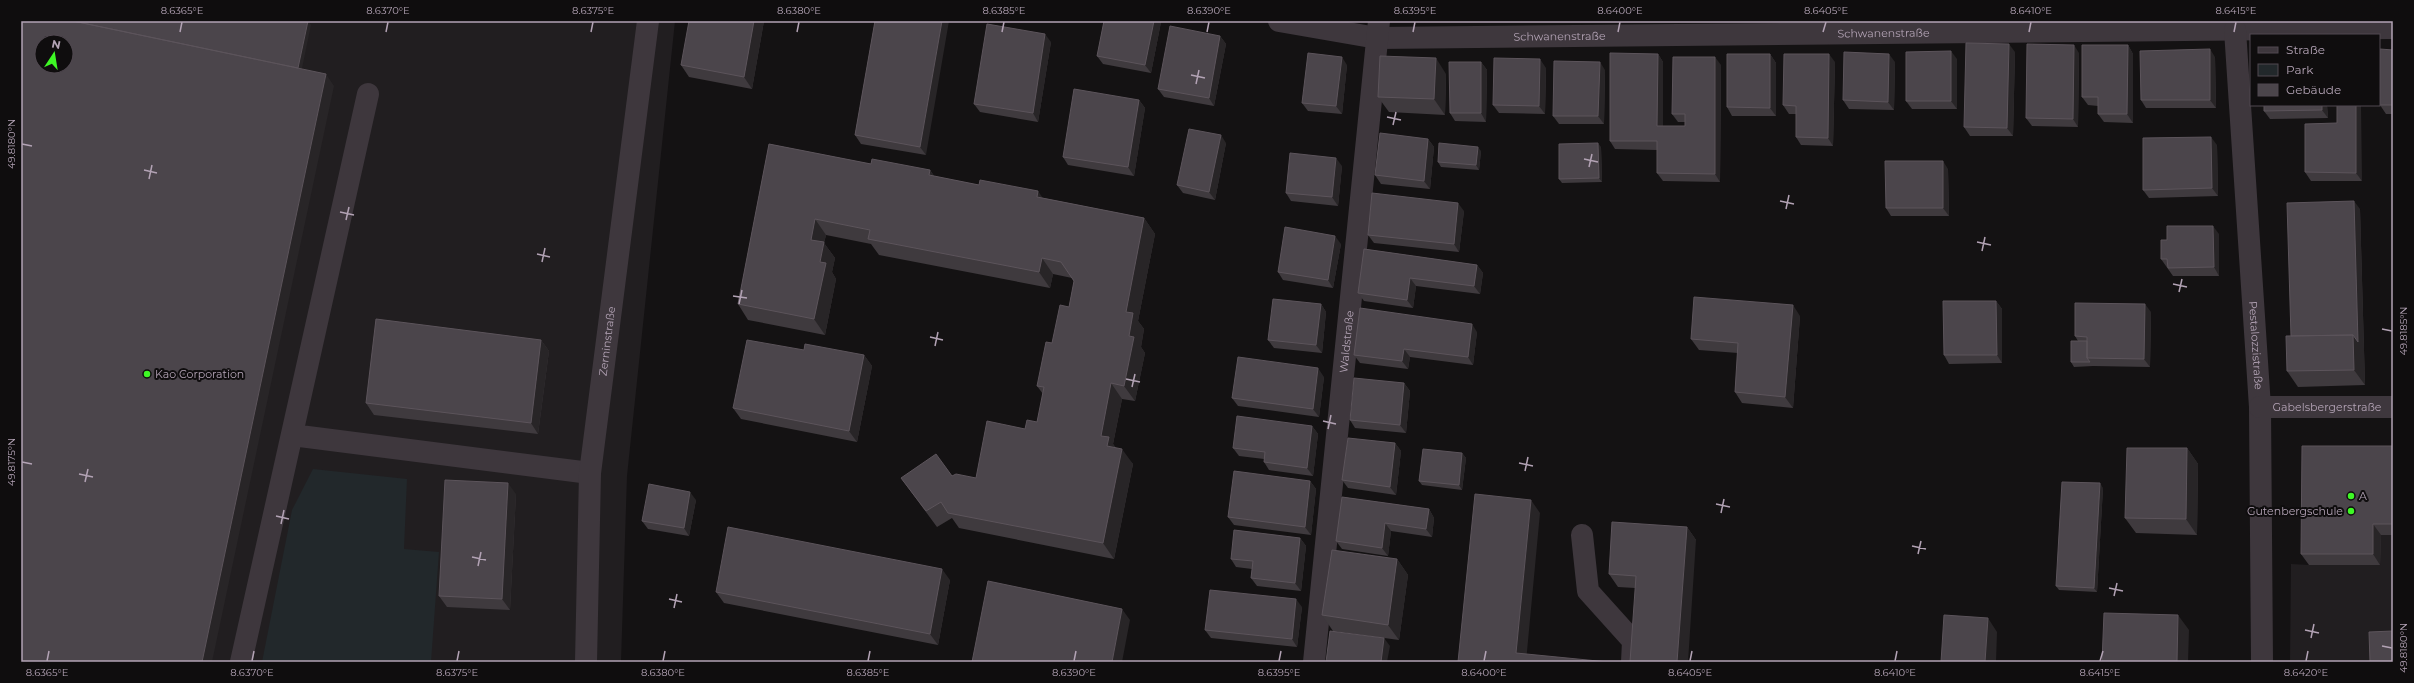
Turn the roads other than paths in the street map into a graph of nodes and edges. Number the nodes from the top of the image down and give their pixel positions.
1 (648, 21) edge
2 (1279, 21) edge
3 (2235, 26) edge
4 (2393, 28) edge
5 (1378, 29) edge
6 (368, 94) dead end
7 (2260, 407) junction
8 (2393, 407) edge
9 (292, 435) junction
10 (590, 473) junction
11 (1582, 535) dead end
12 (241, 662) edge
13 (586, 662) edge
14 (1314, 662) edge
15 (1632, 662) edge
16 (2262, 662) edge

1 - 10 street, Zerninstraße
2 - 5 street, Schwanenstraße
3 - 4 street, Schwanenstraße
3 - 5 street, Schwanenstraße
3 - 7 street, Pestalozzistraße
5 - 14 street, Waldstraße
6 - 9 street
7 - 8 street, Gabelsbergerstraße
7 - 16 street, Pestalozzistraße
9 - 10 street
9 - 12 street
10 - 13 street, Zerninstraße
11 - 15 street

